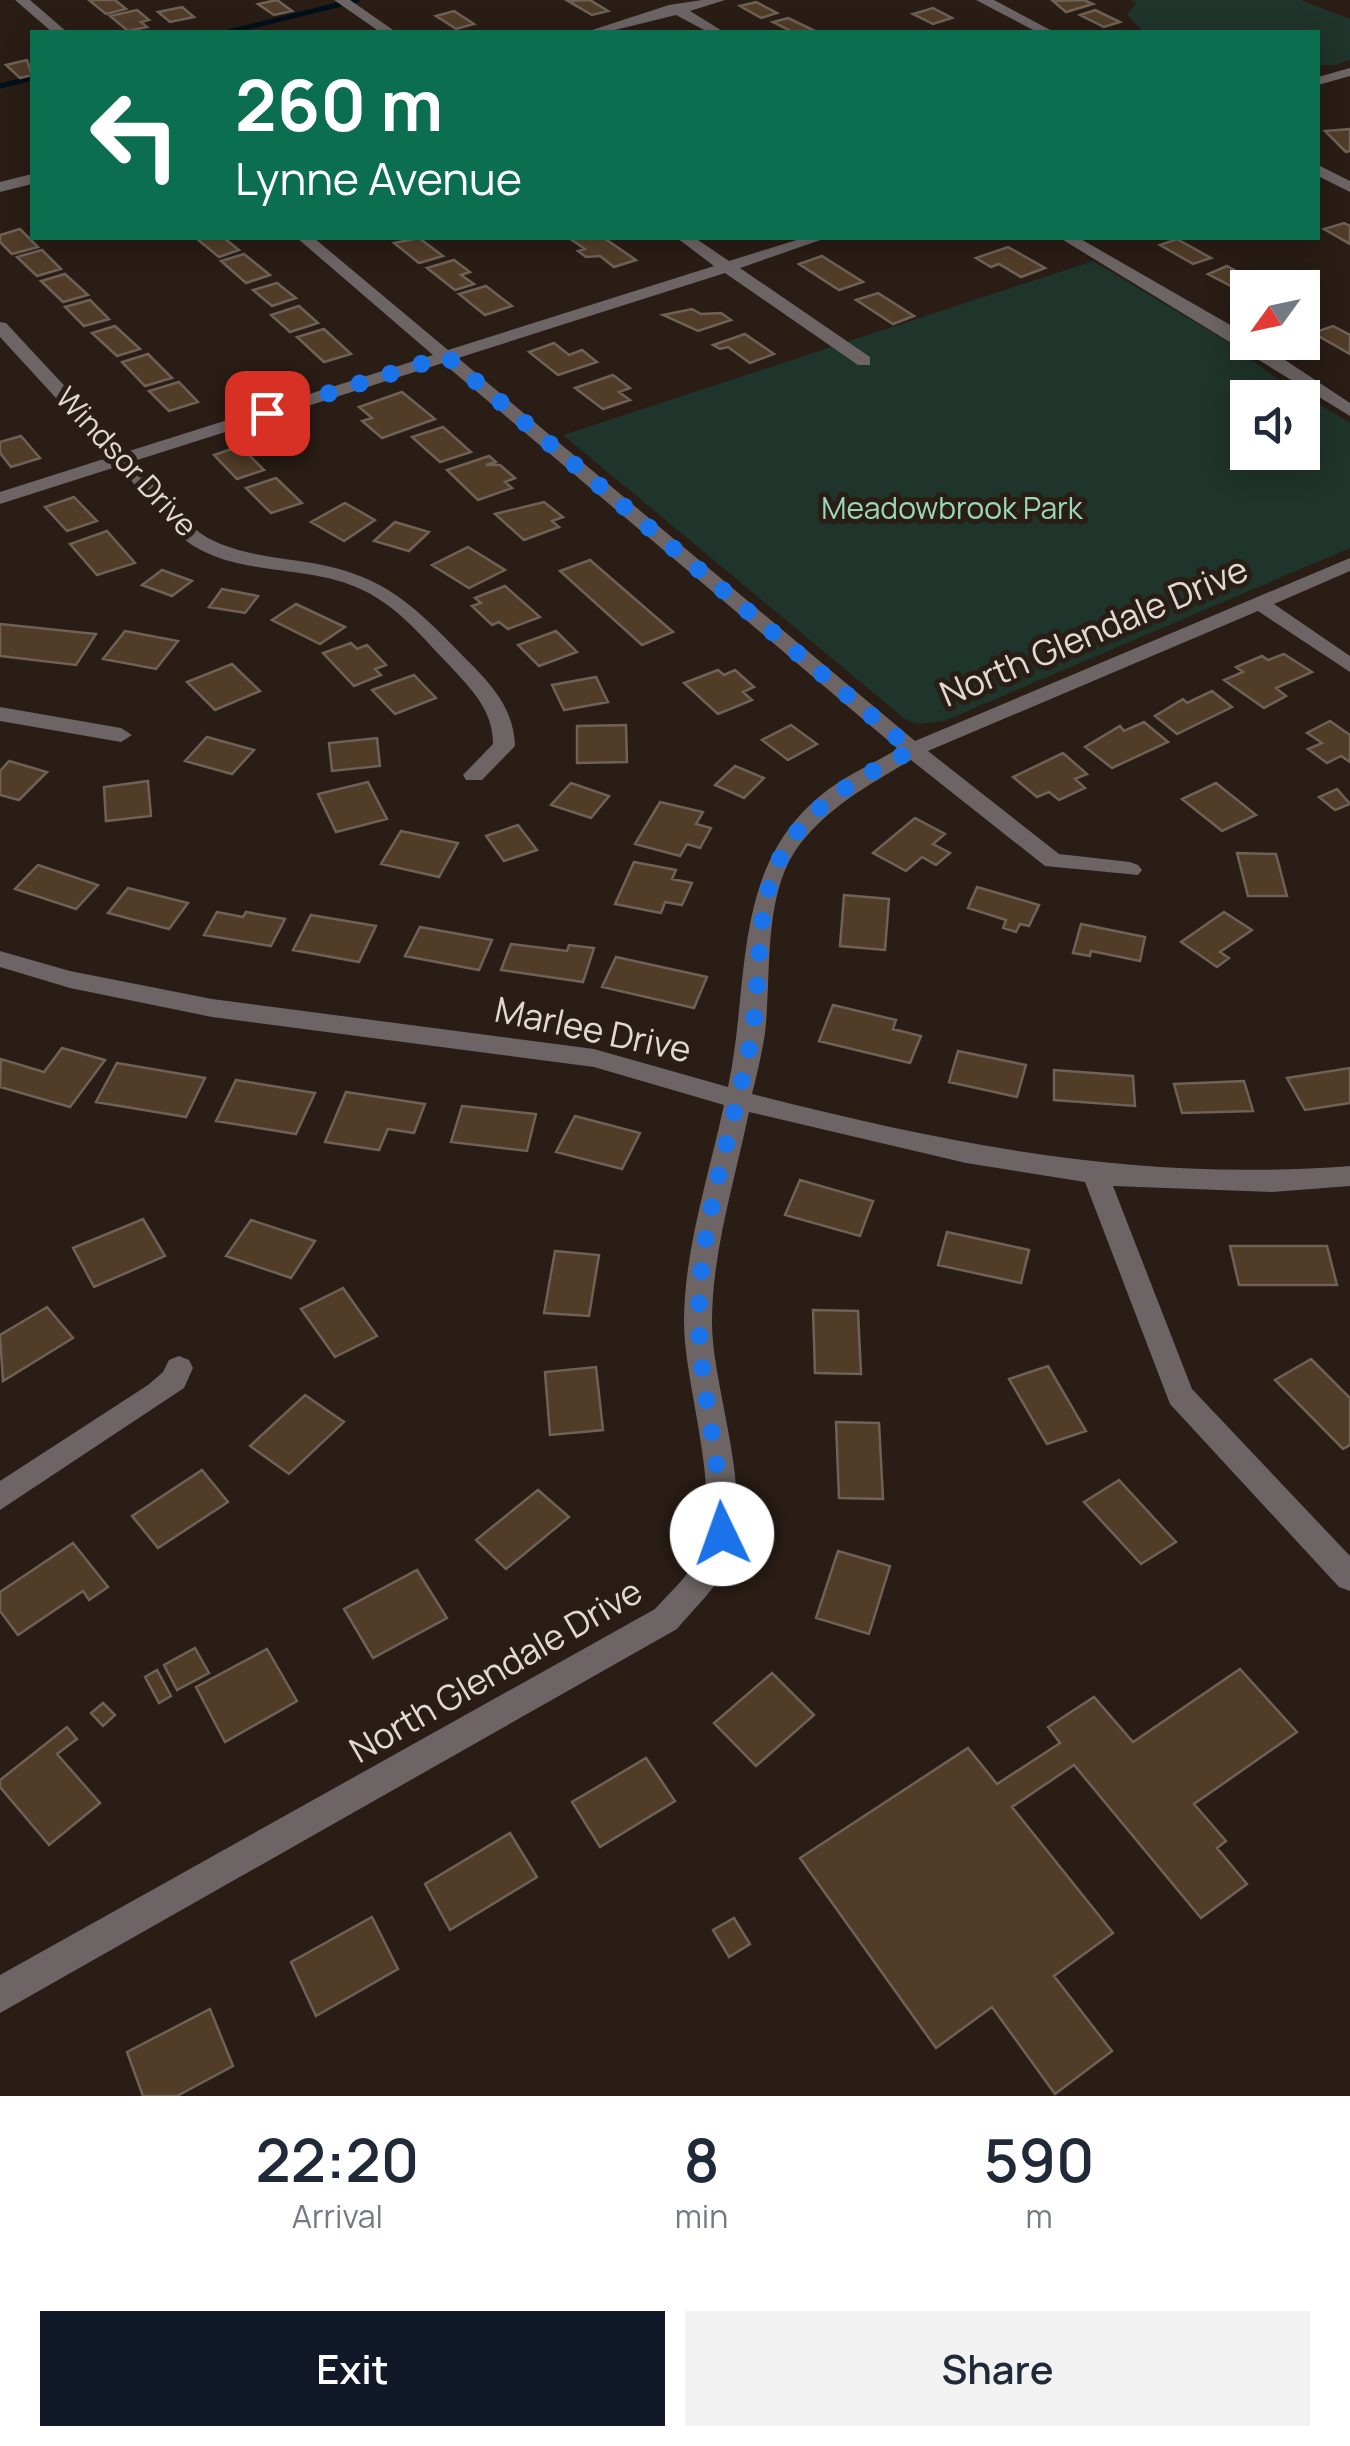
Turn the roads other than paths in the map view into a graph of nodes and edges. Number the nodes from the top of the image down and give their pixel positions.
1 (22, 0) edge
2 (342, 0) edge
3 (661, 0) edge
4 (718, 0) edge
5 (983, 0) edge
6 (679, 10) junction
7 (58, 30) edge
8 (385, 30) edge
9 (602, 30) edge
10 (714, 30) edge
11 (1043, 30) edge
12 (1350, 72) edge
13 (1320, 80) edge
14 (1320, 171) edge
15 (30, 179) edge
16 (0, 187) edge
17 (1350, 187) edge
18 (307, 240) edge
19 (688, 240) edge
20 (812, 240) edge
21 (1071, 240) edge
22 (727, 266) junction
23 (0, 327) edge
24 (446, 356) junction
25 (864, 361) dead end
26 (1350, 410) edge
27 (124, 458) junction
28 (0, 498) edge
29 (1350, 564) edge
30 (1260, 602) junction
31 (1350, 666) edge
32 (0, 714) edge
33 (121, 734) dead end
34 (912, 750) junction
35 (474, 776) dead end
36 (1130, 870) dead end
37 (0, 960) edge
38 (738, 1100) junction
39 (1096, 1175) junction
40 (1350, 1176) edge
41 (179, 1368) dead end
42 (0, 1496) edge
43 (1350, 1577) edge
44 (0, 1995) edge

1 - 7 street
2 - 8 street
3 - 6 street
4 - 6 street
5 - 11 street
6 - 9 street
6 - 10 street
12 - 13 street
14 - 17 street
15 - 16 street
18 - 24 street
19 - 22 street
20 - 22 street
21 - 26 street
22 - 24 street
22 - 25 street
23 - 27 street, Windsor Drive
24 - 27 street
24 - 34 street
27 - 28 street
27 - 35 street, Windsor Drive
29 - 30 street, North Glendale Drive
30 - 31 street
30 - 34 street, North Glendale Drive
32 - 33 street
34 - 36 street
34 - 38 street, North Glendale Drive
37 - 38 street, Marlee Drive
38 - 39 street, Marlee Drive
38 - 44 street, North Glendale Drive
39 - 40 street, Marlee Drive
39 - 43 street
41 - 42 street

